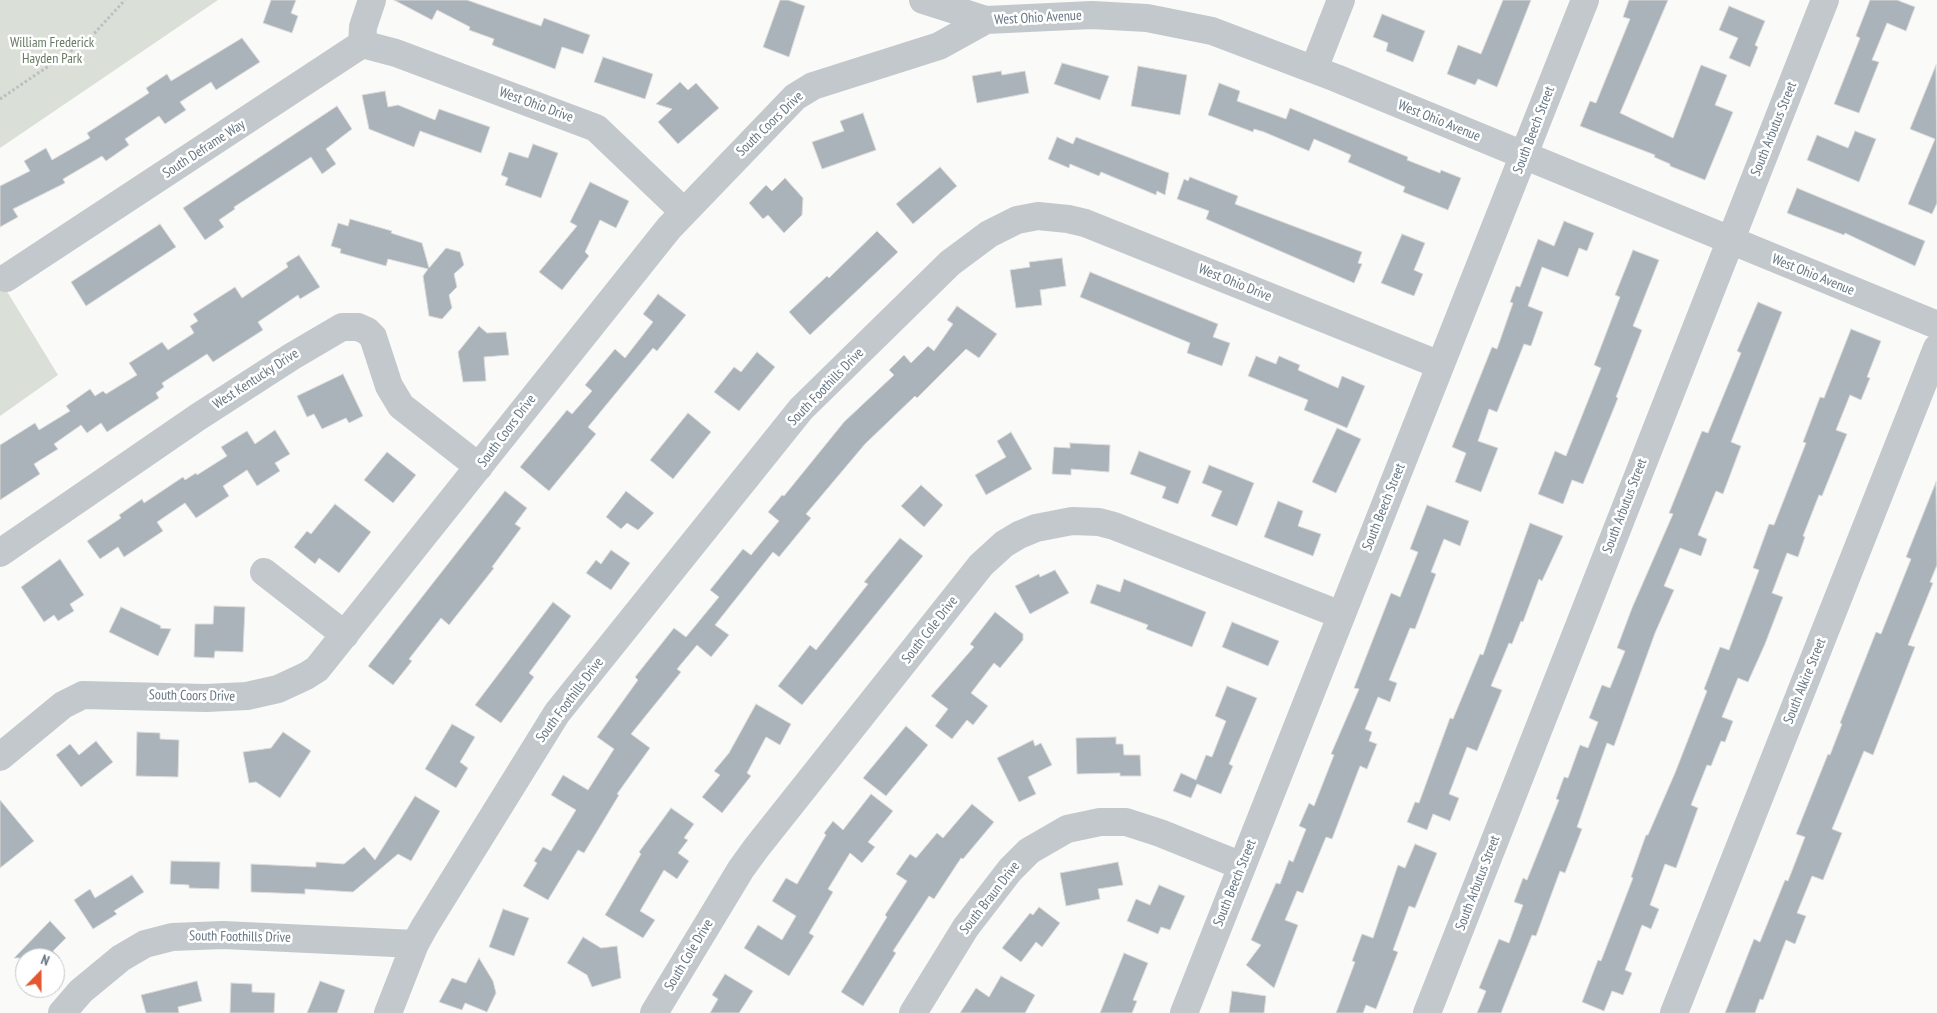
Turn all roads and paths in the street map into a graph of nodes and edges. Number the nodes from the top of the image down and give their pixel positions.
1 (125, 0) edge
2 (372, 0) edge
3 (923, 0) edge
4 (1342, 0) edge
5 (1584, 0) edge
6 (1826, 0) edge
7 (1095, 7) edge
8 (986, 20) junction
9 (362, 44) junction
10 (1314, 69) junction
11 (0, 99) edge
12 (1524, 155) junction
13 (683, 211) junction
14 (1026, 217) joint
15 (1729, 240) junction
16 (6, 278) dead end
17 (1937, 325) edge
18 (1937, 348) edge
19 (1440, 366) junction
20 (479, 467) junction
21 (0, 553) edge
22 (264, 572) dead end
23 (1341, 615) junction
24 (344, 635) junction
25 (0, 757) edge
26 (1242, 866) junction
27 (415, 944) junction
28 (62, 1013) edge
29 (388, 1013) edge
30 (654, 1013) edge
31 (913, 1013) edge
32 (1184, 1013) edge
33 (1427, 1013) edge
34 (1674, 1013) edge

1 - 11 path
2 - 9 street
3 - 8 street, West Ohio Avenue
4 - 10 street
5 - 12 street, South Beech Street
6 - 15 street, South Arbutus Street
7 - 8 street, West Ohio Avenue
7 - 10 street, West Ohio Avenue
8 - 13 street, South Coors Drive
9 - 13 street, West Ohio Drive
9 - 16 street, South Deframe Way
10 - 12 street, West Ohio Avenue
12 - 15 street, West Ohio Avenue
12 - 19 street, South Beech Street
13 - 20 street, South Coors Drive
14 - 19 street, West Ohio Drive
14 - 27 street, South Foothills Drive
15 - 17 street, West Ohio Avenue
15 - 33 street, South Arbutus Street
18 - 34 street, South Alkire Street
19 - 23 street, South Beech Street
20 - 21 street, West Kentucky Drive
20 - 24 street, South Coors Drive
22 - 24 street
23 - 26 street, South Beech Street
23 - 30 street, South Cole Drive
24 - 25 street, South Coors Drive
26 - 31 street, South Braun Drive
26 - 32 street, South Beech Street
27 - 28 street, South Foothills Drive
27 - 29 street

